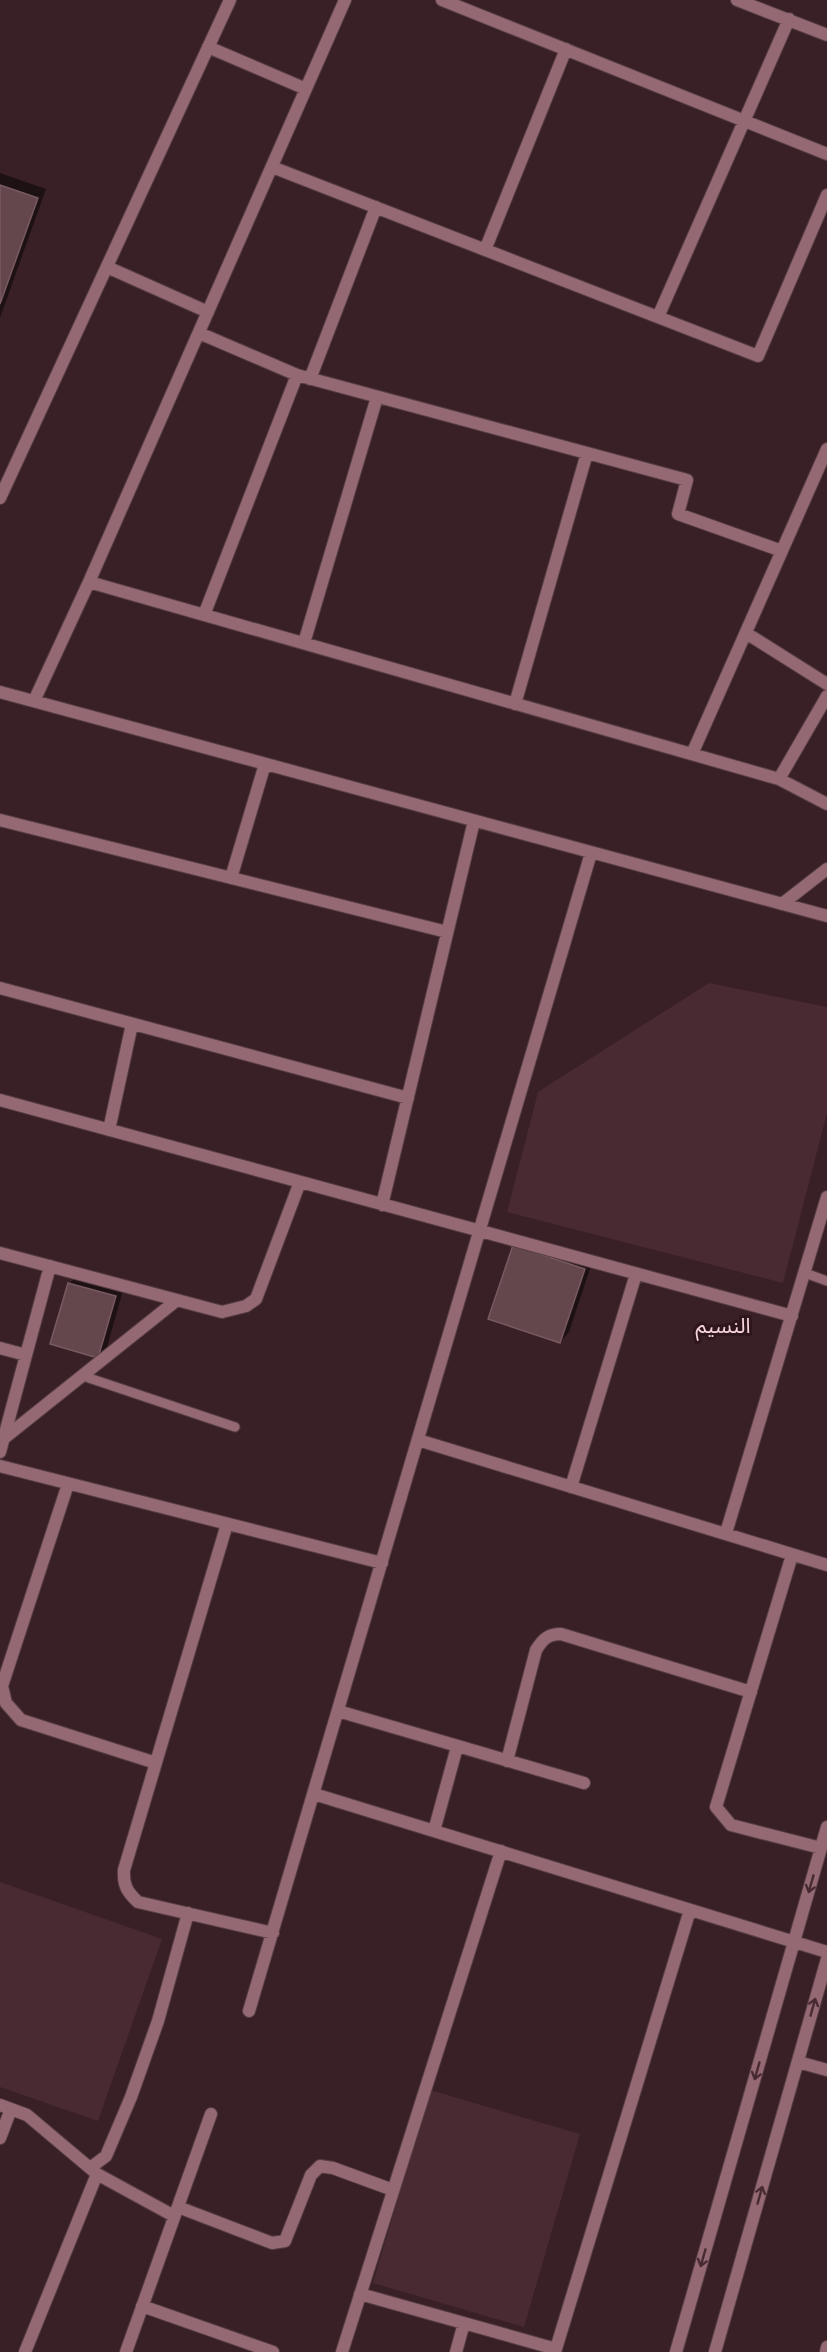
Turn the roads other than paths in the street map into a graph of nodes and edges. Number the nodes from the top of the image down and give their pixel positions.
1 (230, 0) edge
2 (345, 0) edge
3 (442, 0) edge
4 (737, 0) edge
5 (789, 19) junction
6 (827, 35) edge
7 (208, 47) junction
8 (566, 49) junction
9 (306, 89) junction
10 (743, 121) junction
11 (827, 154) edge
12 (272, 167) junction
13 (827, 195) edge
14 (376, 207) junction
15 (485, 250) junction
16 (106, 267) junction
17 (208, 312) junction
18 (658, 317) junction
19 (199, 333) junction
20 (297, 375) junction
21 (310, 379) junction
22 (376, 397) junction
23 (827, 449) edge
24 (587, 453) junction
25 (822, 476) edge
26 (0, 498) edge
27 (782, 551) junction
28 (89, 582) junction
29 (204, 615) junction
30 (746, 633) junction
31 (304, 643) junction
32 (827, 684) edge
33 (0, 692) edge
34 (827, 696) edge
35 (34, 701) junction
36 (515, 704) junction
37 (692, 754) junction
38 (265, 764) junction
39 (779, 779) junction
40 (827, 804) edge
41 (0, 820) edge
42 (474, 821) junction
43 (591, 853) junction
44 (827, 869) edge
45 (231, 878) junction
46 (782, 904) junction
47 (827, 916) edge
48 (447, 932) junction
49 (0, 988) edge
50 (132, 1023) junction
51 (408, 1098) junction
52 (0, 1100) edge
53 (109, 1130) junction
54 (300, 1182) junction
55 (827, 1197) edge
56 (382, 1205) junction
57 (479, 1232) junction
58 (0, 1253) edge
59 (50, 1266) junction
60 (805, 1273) junction
61 (636, 1274) junction
62 (827, 1281) edge
63 (177, 1300) junction
64 (792, 1317) junction
65 (0, 1348) edge
66 (26, 1355) junction
67 (83, 1376) junction
68 (235, 1426) dead end
69 (418, 1440) junction
70 (2, 1446) edge
71 (0, 1466) edge
72 (68, 1484) junction
73 (571, 1486) junction
74 (228, 1524) junction
75 (726, 1533) junction
76 (792, 1555) junction
77 (382, 1563) junction
78 (827, 1565) edge
79 (751, 1692) junction
80 (338, 1711) junction
81 (457, 1747) junction
82 (507, 1761) junction
83 (156, 1762) junction
84 (584, 1783) dead end
85 (314, 1794) junction
86 (827, 1827) edge
87 (434, 1831) junction
88 (821, 1848) junction
89 (501, 1851) junction
90 (690, 1910) junction
91 (188, 1914) junction
92 (273, 1933) junction
93 (794, 1942) junction
94 (827, 1953) edge
95 (827, 1959) edge
96 (249, 2012) dead end
97 (798, 2062) junction
98 (827, 2070) edge
99 (6, 2107) edge
100 (211, 2114) dead end
101 (0, 2138) edge
102 (94, 2171) junction
103 (393, 2190) junction
104 (176, 2212) junction
105 (360, 2294) junction
106 (142, 2306) junction
107 (464, 2323) junction
108 (827, 2347) edge
109 (555, 2351) edge
110 (25, 2352) edge
111 (126, 2352) edge
112 (273, 2352) edge
113 (342, 2352) edge
114 (456, 2352) edge
115 (676, 2352) edge
116 (715, 2352) edge
117 (826, 2352) edge

1 - 7 street
2 - 9 street
3 - 8 street
4 - 5 street
5 - 6 street
5 - 10 street
7 - 9 street
7 - 16 street
8 - 10 street
8 - 15 street
9 - 12 street
10 - 11 street
10 - 18 street
12 - 14 street
12 - 17 street
13 - 18 street
14 - 15 street
14 - 21 street
15 - 18 street
16 - 17 street
16 - 26 street
17 - 19 street
19 - 20 street
19 - 28 street
20 - 21 street
20 - 29 street
21 - 22 street
22 - 24 street
22 - 31 street
23 - 25 street
24 - 27 street
24 - 36 street
25 - 27 street
27 - 30 street
28 - 29 street
28 - 35 street
29 - 31 street
30 - 32 street
30 - 37 street
31 - 36 street
33 - 35 street
34 - 39 street
35 - 38 street
36 - 37 street
37 - 39 street
38 - 42 street
38 - 45 street
39 - 40 street
41 - 45 street
42 - 43 street
42 - 48 street
43 - 46 street
43 - 57 street
44 - 46 street
45 - 48 street
46 - 47 street
48 - 51 street
49 - 50 street
50 - 51 street
50 - 53 street
51 - 56 street
52 - 53 street
53 - 54 street
54 - 56 street
54 - 63 street
55 - 60 street
56 - 57 street
57 - 61 street
57 - 69 street
58 - 59 street
59 - 63 street
59 - 66 street
60 - 62 lane
60 - 64 street
61 - 64 street
61 - 73 street
63 - 67 street
64 - 75 street
65 - 66 street
66 - 70 street
67 - 68 lane
67 - 70 street
69 - 73 street
69 - 77 street
71 - 72 street
72 - 74 street
72 - 83 street
73 - 75 street
74 - 77 street
74 - 83 street
75 - 76 street
76 - 78 street
76 - 79 street
77 - 80 street
79 - 82 street
79 - 88 street
80 - 81 street
80 - 85 street
81 - 82 street
81 - 87 street
82 - 84 street
83 - 91 street
85 - 87 street
85 - 92 street
86 - 88 street
87 - 89 street
88 -> 93 street
89 - 90 street
89 - 103 street
90 - 93 street
90 - 109 street
91 - 92 street
91 - 102 street
92 - 96 street
93 - 94 street
93 -> 115 street
97 -> 95 street
97 - 98 street
116 -> 97 street
99 - 101 street
99 - 102 street
100 - 104 street
102 - 104 street
102 - 110 street
103 - 104 street
103 - 105 street
104 - 106 street
105 - 107 street
105 - 113 street
106 - 111 street
106 - 112 street
107 - 109 street
107 - 114 street
108 - 117 street

